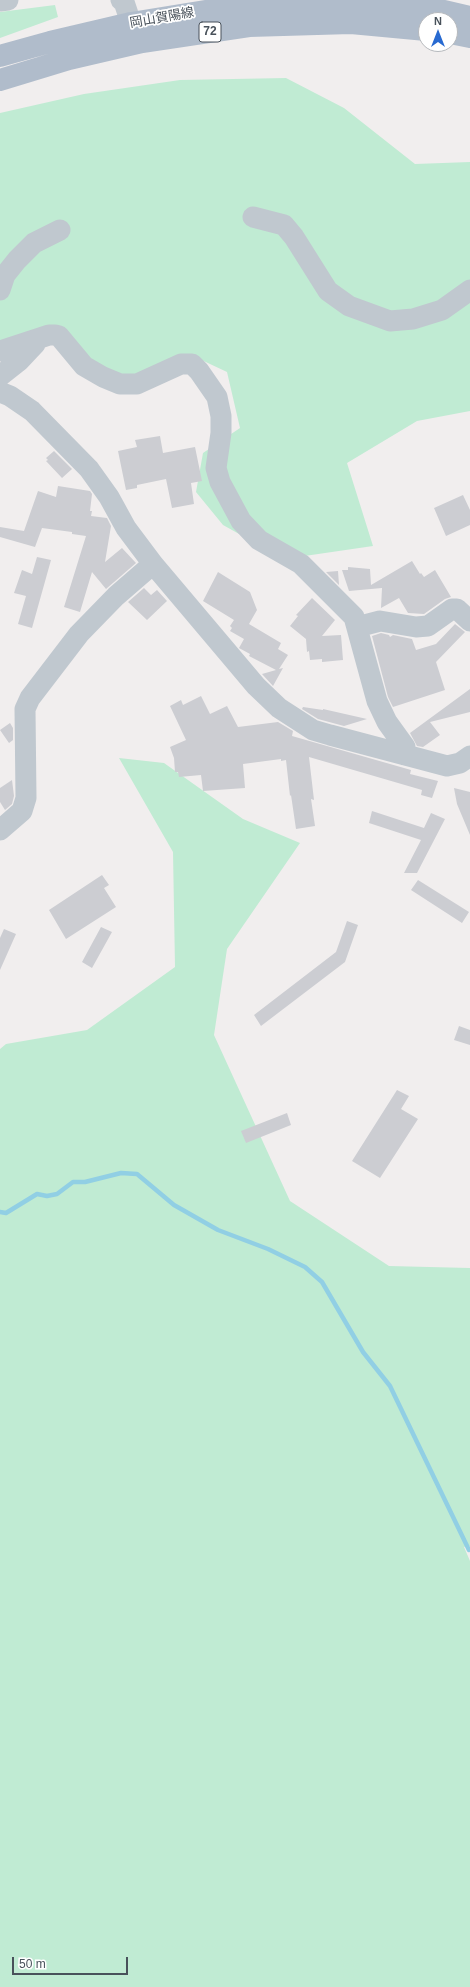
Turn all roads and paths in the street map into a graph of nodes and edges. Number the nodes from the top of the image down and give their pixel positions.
1 (8, 0) edge
2 (121, 0) edge
3 (0, 1) edge
4 (470, 17) edge
5 (131, 23) junction
6 (418, 29) edge
7 (458, 35) edge
8 (470, 37) edge
9 (0, 56) edge
10 (0, 80) edge
11 (253, 217) dead end
12 (60, 230) dead end
13 (0, 290) edge
14 (470, 290) edge
15 (37, 340) junction
16 (0, 351) edge
17 (0, 376) edge
18 (0, 392) edge
19 (153, 564) junction
20 (470, 621) edge
21 (357, 627) junction
22 (405, 755) junction
23 (470, 756) edge
24 (0, 830) edge

1 - 3 street
2 - 5 street
4 - 5 main road, 岡山賀陽線 / 72
5 - 9 main road, 岡山賀陽線 / 72
6 - 10 main road, 岡山賀陽線 / 72
7 - 8 main road
11 - 14 street
12 - 13 street
15 - 16 street
15 - 17 street
15 - 21 street
18 - 19 street
19 - 22 street
19 - 24 street
20 - 21 street
21 - 22 street
22 - 23 street

